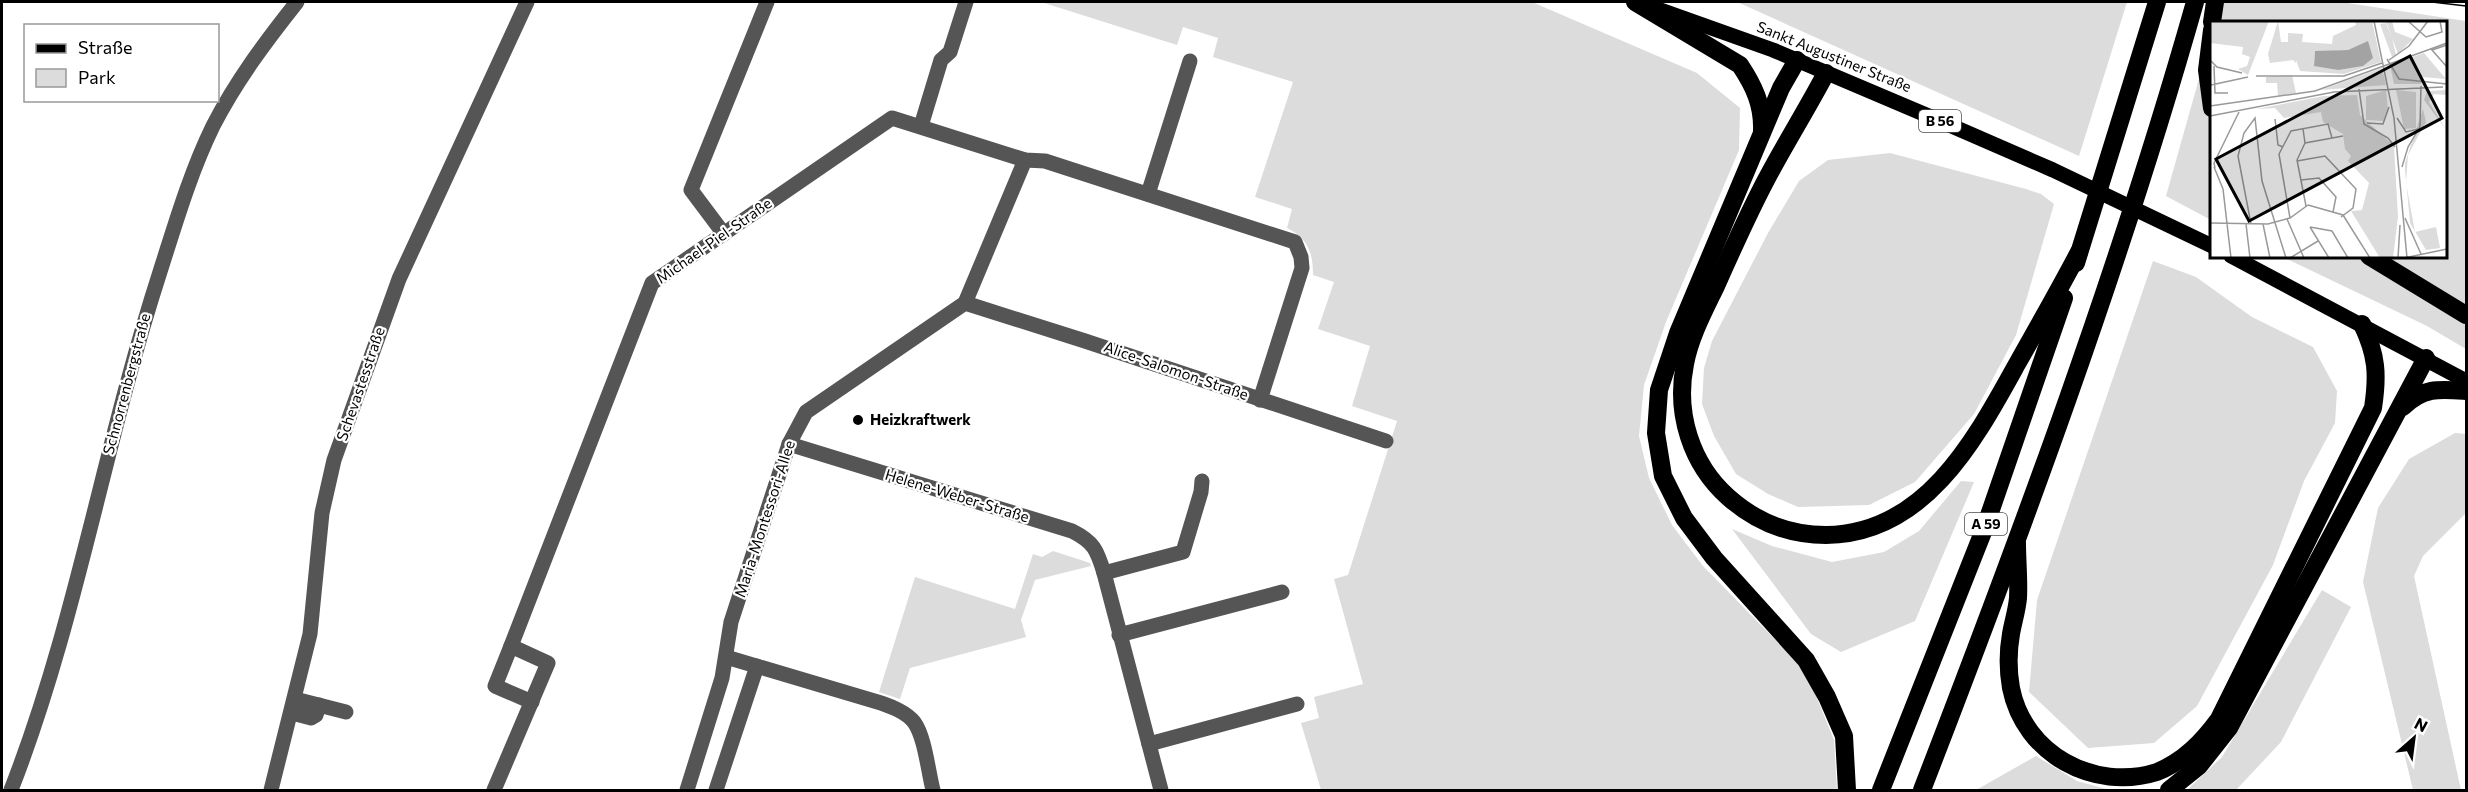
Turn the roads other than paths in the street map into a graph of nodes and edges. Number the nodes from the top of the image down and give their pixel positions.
1 (297, 2) edge
2 (526, 2) edge
3 (768, 2) edge
4 (966, 2) edge
5 (1636, 2) edge
6 (2157, 2) edge
7 (2196, 2) edge
8 (2215, 2) edge
9 (2212, 21) edge
10 (2210, 40) edge
11 (1797, 60) junction
12 (1190, 61) dead end
13 (1826, 73) junction
14 (2210, 98) edge
15 (921, 126) junction
16 (1762, 134) junction
17 (1025, 160) junction
18 (1148, 194) junction
19 (724, 234) junction
20 (2210, 245) edge
21 (2079, 252) junction
22 (2236, 258) edge
23 (2372, 258) edge
24 (964, 303) junction
25 (2466, 315) edge
26 (2362, 324) junction
27 (2426, 358) junction
28 (2466, 381) edge
29 (2466, 391) edge
30 (1260, 400) junction
31 (2398, 413) junction
32 (1386, 441) dead end
33 (789, 444) junction
34 (1202, 481) dead end
35 (2017, 543) junction
36 (1104, 573) junction
37 (1282, 592) dead end
38 (1119, 635) junction
39 (511, 646) junction
40 (726, 657) junction
41 (757, 666) junction
42 (532, 702) junction
43 (1297, 704) dead end
44 (293, 706) junction
45 (346, 712) dead end
46 (1149, 744) junction
47 (11, 790) edge
48 (271, 790) edge
49 (494, 790) edge
50 (687, 790) edge
51 (716, 790) edge
52 (933, 790) edge
53 (1161, 790) edge
54 (1847, 790) edge
55 (1881, 790) edge
56 (1922, 790) edge
57 (2169, 790) edge

1 - 47 street, Schnorrenbergstraße
2 - 44 street, Schevastesstraße
3 - 19 street
4 - 15 street
5 - 11 main road, Sankt Augustiner Straße / B 56
5 - 16 highway
6 - 21 highway, A 59
7 - 35 highway, A 59
8 - 9 highway
10 - 14 highway
11 - 13 main road, Sankt Augustiner Straße / B 56
11 - 16 highway
12 - 18 street
13 - 20 main road, Sankt Augustiner Straße / B 56
13 - 21 highway
15 - 17 street, Michael-Piel-Straße
15 - 19 street, Michael-Piel-Straße
16 - 54 highway
17 - 18 street, Michael-Piel-Straße
17 - 24 street
18 - 30 street, Michael-Piel-Straße
19 - 39 street, Michael-Piel-Straße
21 - 55 highway, A 59
22 - 26 main road
23 - 25 highway
24 - 30 street, Alice-Salomon-Straße
24 - 33 street, Maria-Montessori-Allee
26 - 27 main road
26 - 35 highway
27 - 28 main road
27 - 31 highway
29 - 31 highway
30 - 32 street, Alice-Salomon-Straße
31 - 57 highway
33 - 36 street, Helene-Weber-Straße
33 - 40 street, Maria-Montessori-Allee
34 - 36 street
35 - 56 highway, A 59
36 - 38 street, Helene-Weber-Straße
37 - 38 street
38 - 46 street, Helene-Weber-Straße
39 - 42 street
39 - 42 street, Michael-Piel-Straße
40 - 41 street
40 - 50 street, Maria-Montessori-Allee
41 - 51 street
41 - 52 street
42 - 49 street
43 - 46 street
44 - 45 street
44 - 48 street, Schevastesstraße
46 - 53 street, Helene-Weber-Straße

